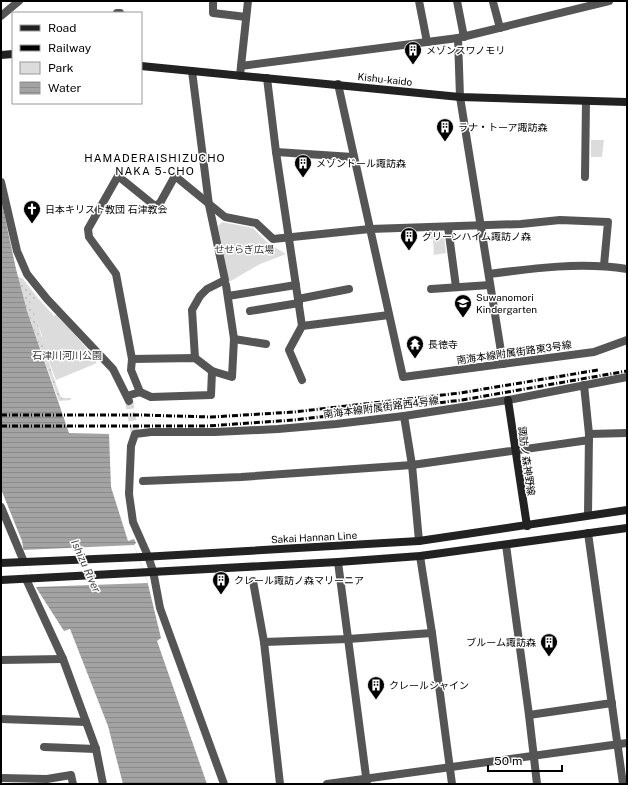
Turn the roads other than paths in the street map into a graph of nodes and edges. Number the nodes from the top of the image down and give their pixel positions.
1 (19, 1) edge
2 (213, 1) edge
3 (248, 1) edge
4 (419, 1) edge
5 (457, 1) edge
6 (609, 1) edge
7 (493, 2) dead end
8 (1, 16) edge
9 (246, 17) junction
10 (500, 28) junction
11 (461, 37) junction
12 (427, 42) junction
13 (12, 54) edge
14 (1, 55) edge
15 (142, 66) edge
16 (241, 66) junction
17 (192, 71) junction
18 (240, 76) junction
19 (267, 78) junction
20 (338, 84) junction
21 (460, 96) junction
22 (586, 101) junction
23 (627, 102) edge
24 (276, 152) junction
25 (354, 157) junction
26 (585, 177) dead end
27 (1, 182) edge
28 (209, 205) junction
29 (481, 226) junction
30 (448, 227) junction
31 (370, 230) junction
32 (288, 237) junction
33 (604, 265) junction
34 (627, 269) edge
35 (489, 274) junction
36 (226, 285) dead end
37 (296, 285) junction
38 (490, 285) junction
39 (456, 287) junction
40 (349, 289) dead end
41 (431, 289) dead end
42 (228, 296) junction
43 (298, 301) junction
44 (250, 311) dead end
45 (389, 315) junction
46 (302, 326) junction
47 (234, 339) junction
48 (627, 340) edge
49 (266, 344) dead end
50 (195, 358) junction
51 (132, 359) junction
52 (503, 364) junction
53 (212, 371) junction
54 (627, 377) edge
55 (302, 380) dead end
56 (584, 384) junction
57 (140, 392) junction
58 (508, 400) junction
59 (404, 416) junction
60 (627, 433) edge
61 (589, 437) junction
62 (516, 450) junction
63 (412, 465) junction
64 (144, 481) dead end
65 (1, 507) edge
66 (627, 510) edge
67 (588, 515) junction
68 (527, 526) junction
69 (627, 528) edge
70 (588, 533) junction
71 (419, 541) junction
72 (506, 545) junction
73 (420, 556) junction
74 (145, 557) junction
75 (25, 562) junction
76 (338, 562) junction
77 (1, 563) edge
78 (150, 572) junction
79 (29, 579) junction
80 (1, 580) edge
81 (253, 581) dead end
82 (432, 633) junction
83 (348, 638) junction
84 (264, 642) junction
85 (63, 658) junction
86 (1, 660) edge
87 (612, 703) junction
88 (529, 715) junction
89 (1, 719) edge
90 (86, 722) junction
91 (627, 743) edge
92 (618, 745) junction
93 (44, 747) dead end
94 (96, 749) junction
95 (533, 756) junction
96 (450, 767) junction
97 (1, 778) edge
98 (367, 781) edge
99 (73, 784) edge
100 (103, 784) edge
101 (224, 784) edge
102 (280, 784) edge
103 (327, 784) edge
104 (452, 784) edge
105 (537, 784) edge
106 (623, 784) edge

1 - 8 street
2 - 9 street
3 - 9 street
4 - 12 street
5 - 11 street
6 - 10 street
7 - 10 street
9 - 16 street
10 - 11 street
11 - 12 street
11 - 21 street
12 - 16 street
13 - 14 main road
15 - 17 main road, Kishu-kaido
16 - 18 street
17 - 18 main road, Kishu-kaido
17 - 28 street
18 - 19 main road, Kishu-kaido
19 - 20 main road, Kishu-kaido
19 - 24 street
20 - 21 main road, Kishu-kaido
20 - 25 street
21 - 22 main road, Kishu-kaido
21 - 29 street
22 - 23 main road, Kishu-kaido
22 - 26 street
24 - 25 street
24 - 32 street
25 - 31 street
27 - 57 street
28 - 32 street
28 - 50 street
28 - 51 street
29 - 30 street
29 - 33 street
29 - 35 street
30 - 31 street
30 - 39 street
31 - 32 street
31 - 45 street
32 - 37 street
33 - 34 street
33 - 35 street
35 - 38 street
36 - 42 street
37 - 42 street
37 - 43 street
38 - 39 street
38 - 52 street
39 - 41 street
40 - 43 street
42 - 47 street
43 - 44 street
43 - 46 street
45 - 46 street
45 - 52 street, 南海本線附属街路東3号線
46 - 55 street
47 - 49 street
47 - 53 street
48 - 52 street, 南海本線附属街路東3号線
50 - 51 street
50 - 53 street
51 - 57 street
53 - 57 street
54 - 56 street, 南海本線附属街路西4号線
56 - 58 street, 南海本線附属街路西4号線
56 - 61 street
58 - 59 street, 南海本線附属街路西4号線
58 - 62 main road, 諏訪ノ森神野線
59 - 63 street
59 - 74 street, 南海本線附属街路西4号線
60 - 61 street
61 - 62 street
61 - 67 street
62 - 63 street
62 - 68 main road, 諏訪ノ森神野線
63 - 64 street
63 - 71 street
65 - 75 street
66 - 67 main road, Sakai Hannan Line
67 - 68 main road, Sakai Hannan Line
68 - 71 main road, Sakai Hannan Line
69 - 70 main road
70 - 72 main road
70 - 87 street
71 - 74 main road, Sakai Hannan Line
72 - 73 main road
72 - 88 street
73 - 76 main road
73 - 82 street
74 - 75 main road, Sakai Hannan Line
74 - 78 street
75 - 77 main road, Sakai Hannan Line
76 - 78 main road
76 - 83 street
78 - 79 main road
78 - 101 street
79 - 80 main road
79 - 85 street
81 - 84 street
82 - 83 street
82 - 96 street
83 - 84 street
83 - 98 street
84 - 102 street
85 - 86 street
85 - 90 street
87 - 88 street
87 - 92 street
88 - 95 street
89 - 90 street
90 - 94 street
91 - 92 street
92 - 95 street
92 - 106 street
93 - 94 street
94 - 100 street
95 - 96 street
95 - 105 street
96 - 98 street
96 - 104 street
97 - 99 street
98 - 103 street

